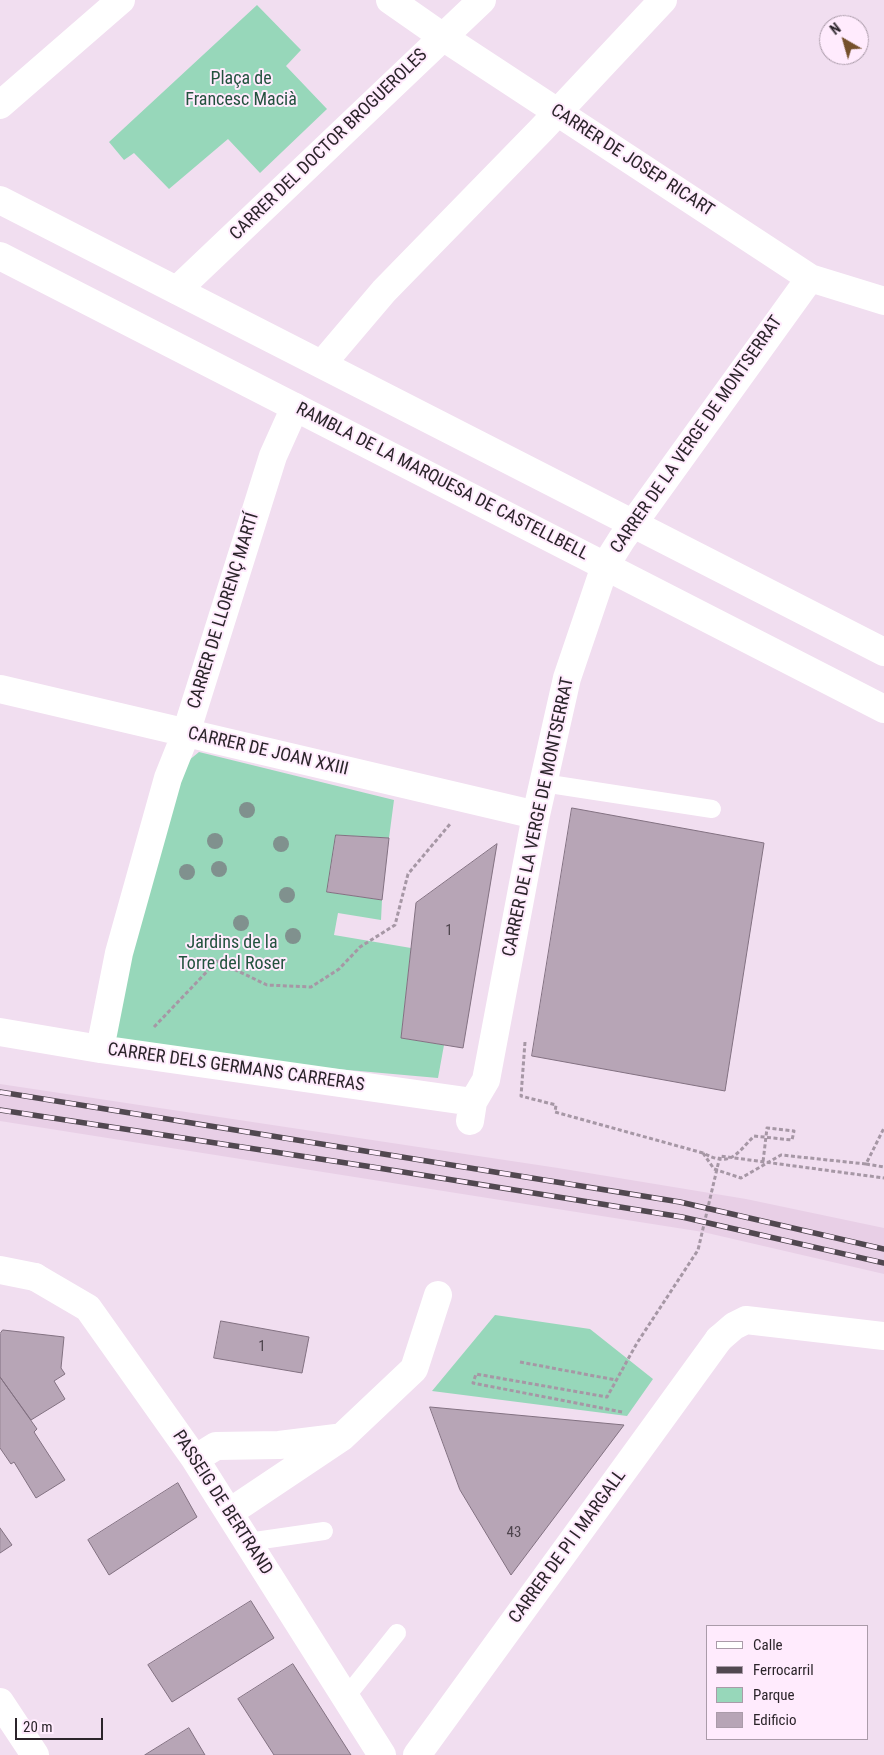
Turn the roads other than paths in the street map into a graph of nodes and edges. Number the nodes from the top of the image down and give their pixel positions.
1 (121, 0) edge
2 (390, 0) edge
3 (482, 0) edge
4 (663, 0) edge
5 (443, 37) junction
6 (0, 105) edge
7 (558, 113) junction
8 (0, 200) edge
9 (0, 256) edge
10 (810, 278) junction
11 (177, 290) junction
12 (884, 301) edge
13 (322, 364) junction
14 (296, 408) junction
15 (634, 524) junction
16 (605, 566) junction
17 (884, 652) edge
18 (0, 688) edge
19 (884, 709) edge
20 (186, 733) junction
21 (543, 783) junction
22 (712, 810) dead end
23 (536, 814) junction
24 (0, 1032) edge
25 (100, 1049) junction
26 (471, 1112) joint
27 (0, 1270) edge
28 (438, 1295) dead end
29 (884, 1336) edge
30 (342, 1438) junction
31 (195, 1459) junction
32 (230, 1512) junction
33 (324, 1530) dead end
34 (248, 1542) junction
35 (397, 1633) dead end
36 (346, 1697) junction
37 (0, 1702) edge
38 (35, 1755) edge
39 (382, 1755) edge
40 (417, 1755) edge

1 - 6 street
2 - 5 street, CARRER DE JOSEP RICART
3 - 5 street, CARRER DEL DOCTOR BROGUEROLES
4 - 7 street
5 - 7 street, CARRER DE JOSEP RICART
5 - 11 street, CARRER DEL DOCTOR BROGUEROLES
7 - 10 street, CARRER DE JOSEP RICART
7 - 13 street
8 - 11 street
9 - 14 street, RAMBLA DE LA MARQUESA DE CASTELLBELL
10 - 12 street, CARRER DE JOSEP RICART
10 - 15 street, CARRER DE LA VERGE DE MONTSERRAT
11 - 13 street
13 - 15 street
14 - 16 street, RAMBLA DE LA MARQUESA DE CASTELLBELL
14 - 20 street, CARRER DE LLORENÇ MARTÍ
15 - 16 street, CARRER DE LA VERGE DE MONTSERRAT
15 - 17 street
16 - 19 street, RAMBLA DE LA MARQUESA DE CASTELLBELL
16 - 21 street, CARRER DE LA VERGE DE MONTSERRAT
18 - 20 street, CARRER DE JOAN XXIII
20 - 23 street, CARRER DE JOAN XXIII
20 - 25 street, CARRER DE LLORENÇ MARTÍ
21 - 22 lane
21 - 23 street, CARRER DE LA VERGE DE MONTSERRAT
23 - 26 street, CARRER DE LA VERGE DE MONTSERRAT
24 - 25 street, CARRER DELS GERMANS CARRERAS
25 - 26 street, CARRER DELS GERMANS CARRERAS
27 - 31 street, PASSEIG DE BERTRAND
28 - 30 street
29 - 40 street, CARRER DE PI I MARGALL
30 - 31 street
30 - 32 street
31 - 32 street, PASSEIG DE BERTRAND
32 - 34 street, PASSEIG DE BERTRAND
33 - 34 lane
34 - 36 street, PASSEIG DE BERTRAND
35 - 36 lane
36 - 39 street, PASSEIG DE BERTRAND
37 - 38 street

